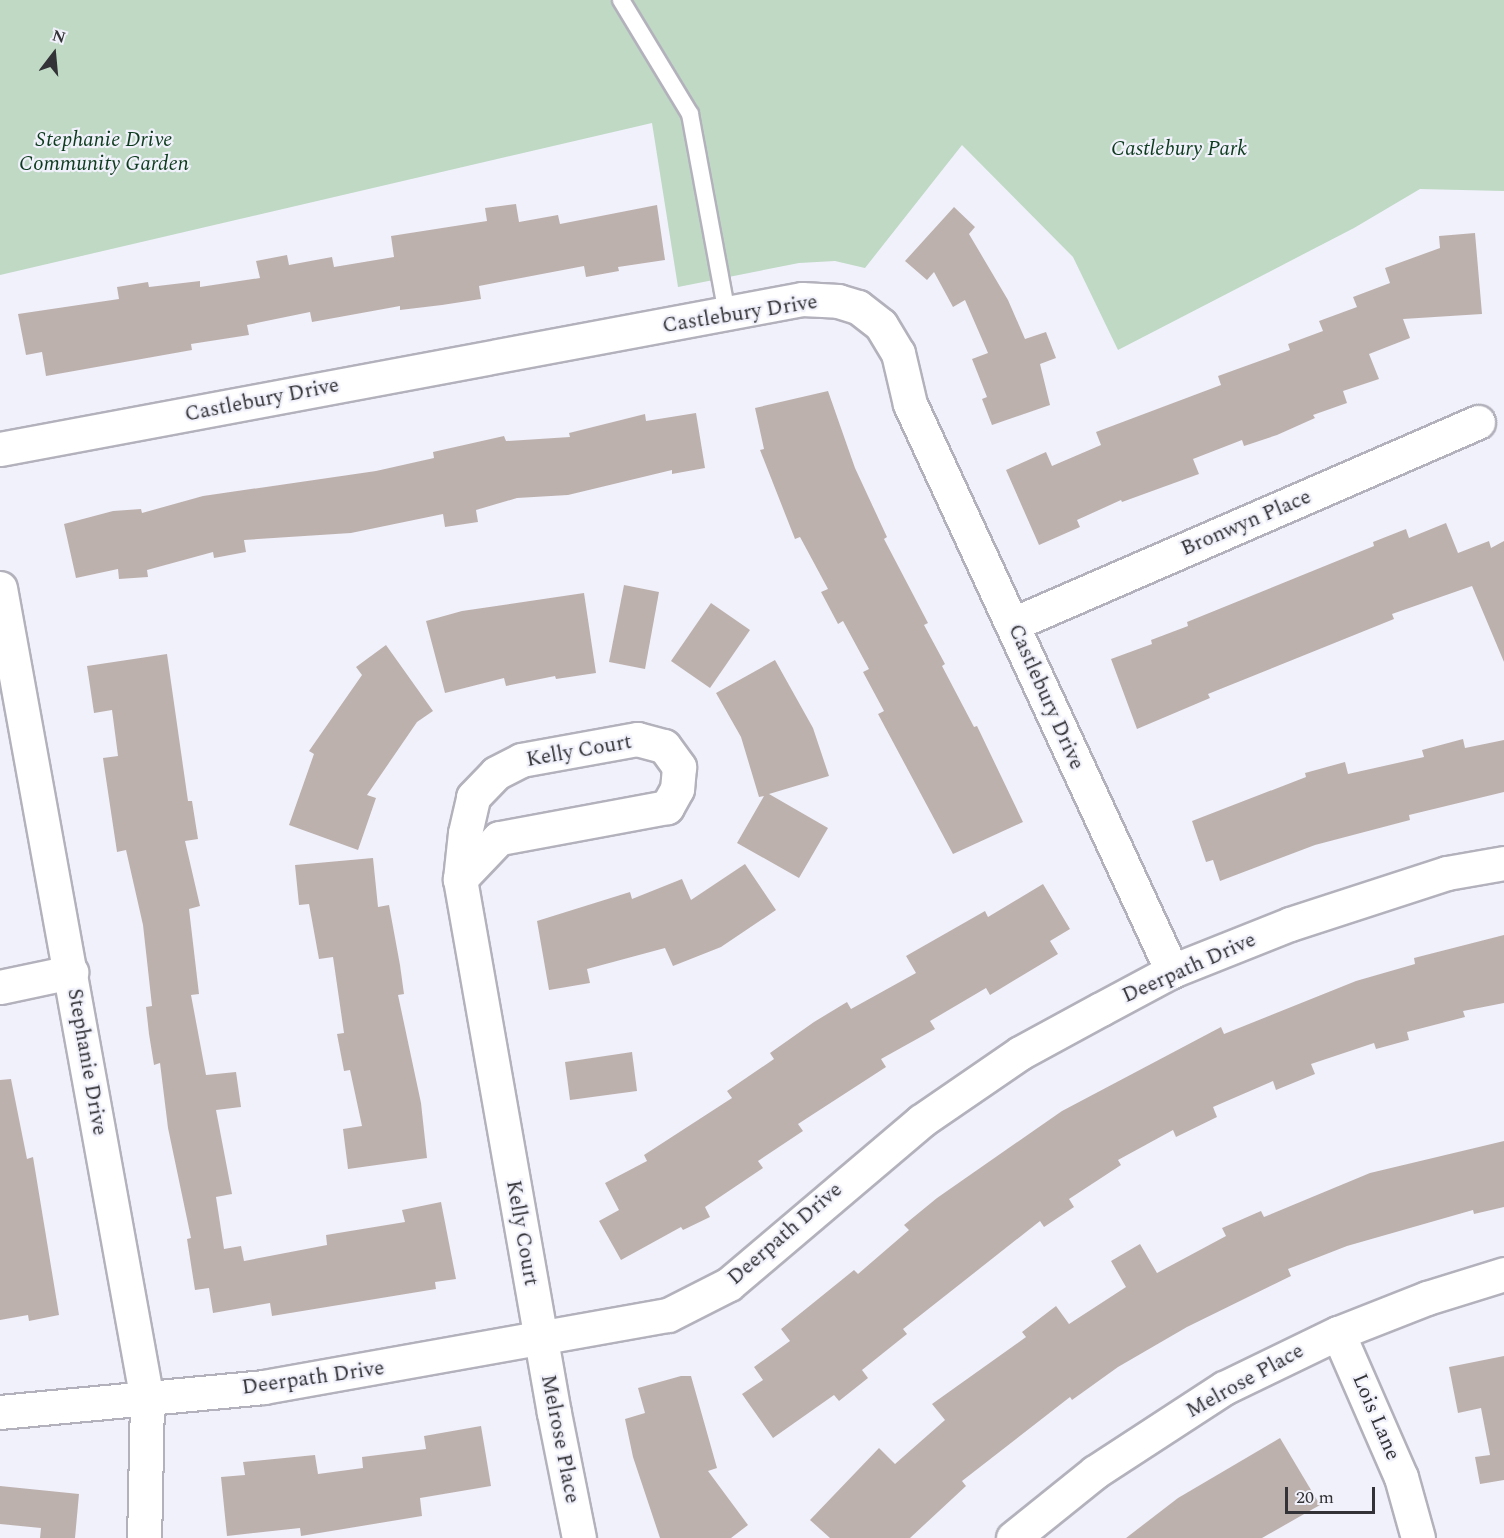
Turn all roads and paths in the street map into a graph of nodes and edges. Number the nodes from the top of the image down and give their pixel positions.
1 (621, 0) edge
2 (727, 314) junction
3 (1478, 422) dead end
4 (0, 448) edge
5 (0, 588) edge
6 (1013, 624) junction
7 (1504, 862) edge
8 (460, 879) junction
9 (1172, 971) junction
10 (71, 972) junction
11 (0, 987) edge
12 (1504, 1274) edge
13 (1338, 1333) junction
14 (542, 1339) junction
15 (147, 1400) junction
16 (0, 1412) edge
17 (144, 1538) edge
18 (579, 1538) edge
19 (1012, 1538) edge
20 (1418, 1538) edge

1 - 2 lane
2 - 4 street, Castlebury Drive
2 - 6 street, Castlebury Drive
3 - 6 street, Bronwyn Place
5 - 10 street, Stephanie Drive
6 - 9 street, Castlebury Drive
7 - 9 street, Deerpath Drive
8 - 8 street, Kelly Court
8 - 14 street, Kelly Court
9 - 14 street, Deerpath Drive
10 - 11 street
10 - 15 street, Stephanie Drive
12 - 13 street, Melrose Place
13 - 19 street, Melrose Place
13 - 20 street, Lois Lane
14 - 15 street, Deerpath Drive
14 - 18 street, Melrose Place
15 - 16 street, Deerpath Drive
15 - 17 street, Stephanie Drive

